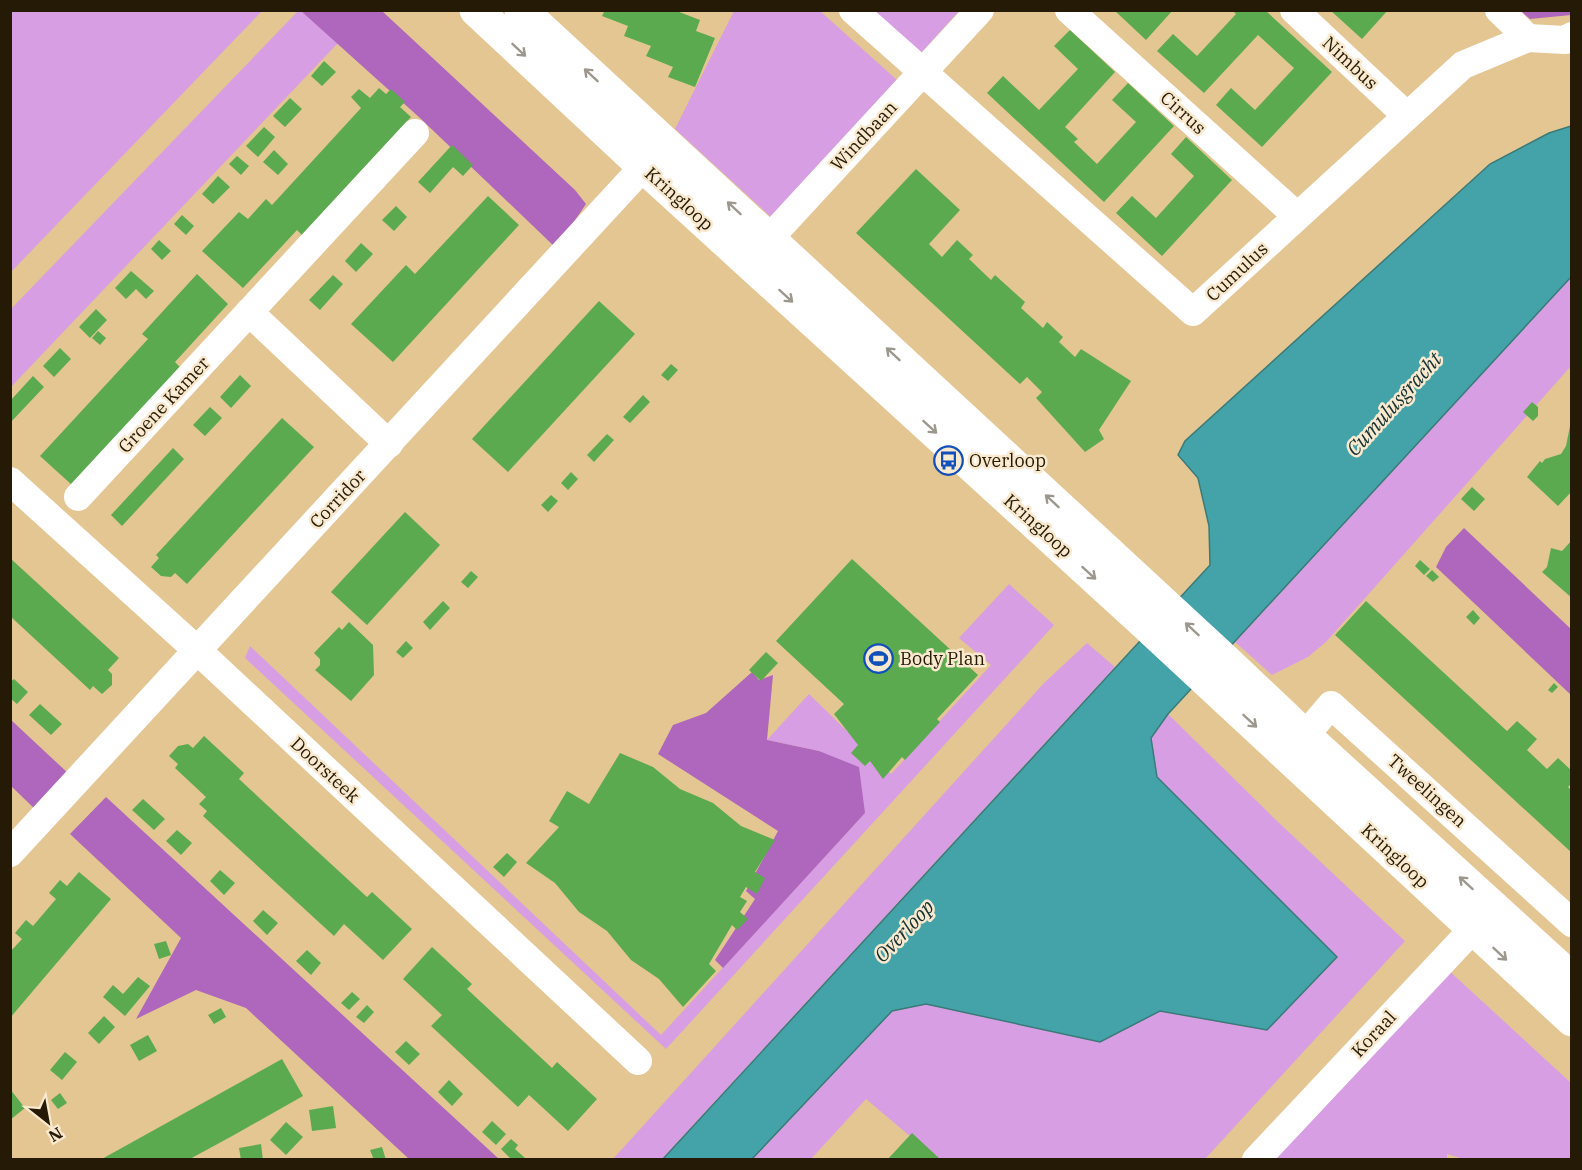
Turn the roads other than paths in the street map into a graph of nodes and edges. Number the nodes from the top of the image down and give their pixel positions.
1 (476, 10) edge
2 (521, 10) edge
3 (853, 10) edge
4 (980, 10) edge
5 (1069, 10) edge
6 (1294, 10) edge
7 (1499, 10) edge
8 (1572, 36) edge
9 (1528, 38) junction
10 (922, 72) junction
11 (1407, 116) junction
12 (415, 133) dead end
13 (654, 155) junction
14 (1297, 216) junction
15 (758, 250) junction
16 (249, 312) junction
17 (389, 444) junction
18 (10, 481) edge
19 (78, 497) dead end
20 (198, 651) junction
21 (1296, 746) junction
22 (10, 853) edge
23 (1481, 917) junction
24 (1572, 923) edge
25 (1572, 979) edge
26 (1572, 1020) edge
27 (638, 1061) dead end
28 (1256, 1160) edge

1 -> 13 street, Kringloop
13 -> 2 street, Kringloop
3 - 10 street
4 - 10 street, Windbaan
5 - 14 street, Cirrus
6 - 11 street, Nimbus
7 - 9 street
8 - 9 street, Cumulus
9 - 11 street, Cumulus
10 - 14 street, Cumulus
10 - 15 street, Windbaan
11 - 14 street, Cumulus
12 - 16 street, Groene Kamer
13 - 15 street, Kringloop
13 - 17 street, Corridor
15 - 21 street, Kringloop
16 - 17 street
16 - 19 street, Groene Kamer
17 - 20 street, Corridor
18 - 20 street, Doorsteek
20 - 22 street, Corridor
20 - 27 street, Doorsteek
21 - 23 street, Kringloop
21 - 24 street, Tweelingen
23 - 25 street, Kringloop
23 -> 26 street, Kringloop
23 - 28 street, Koraal

